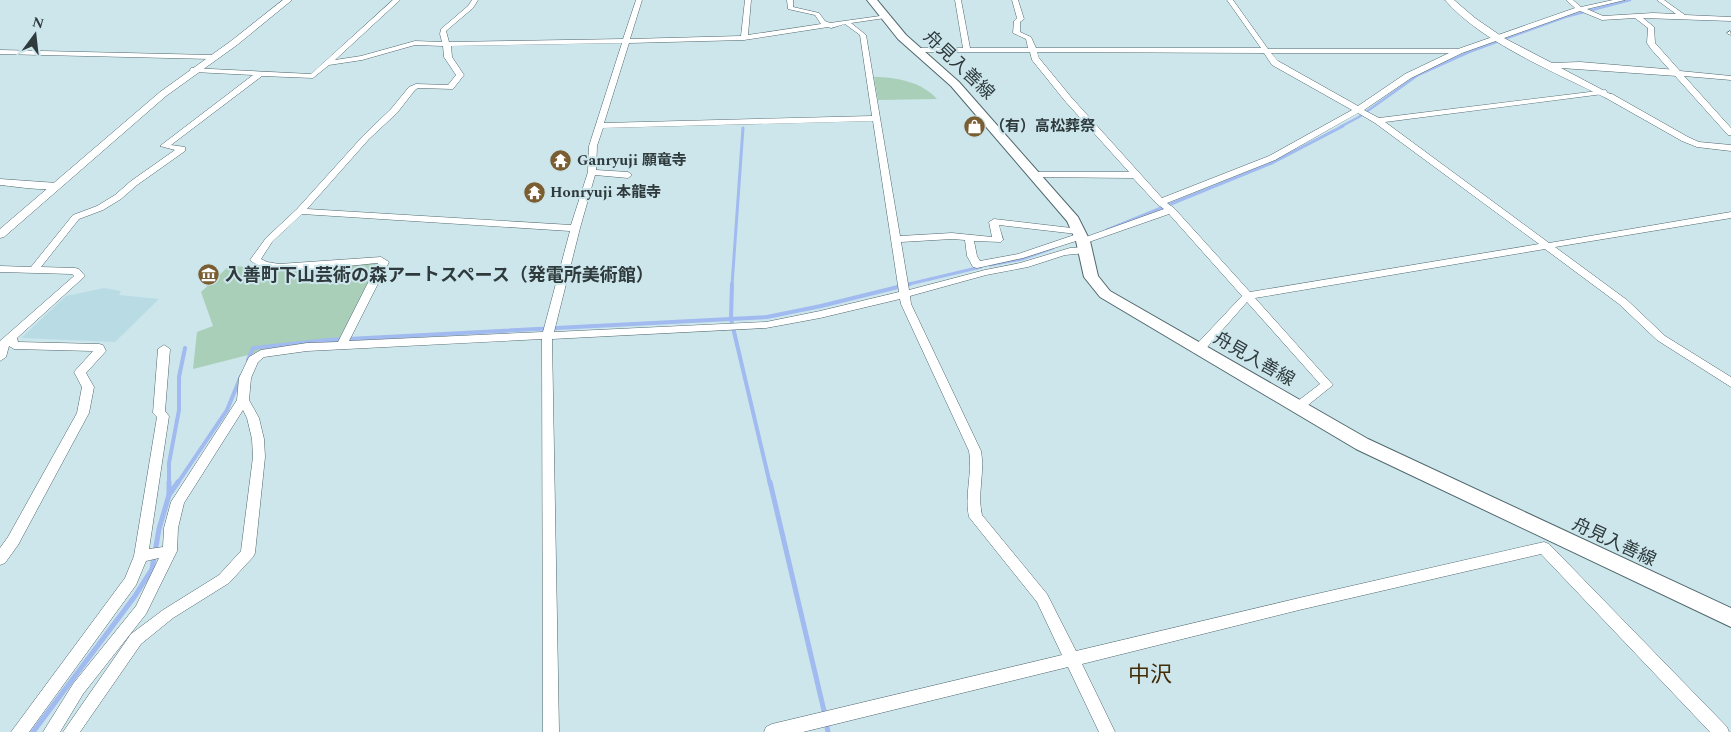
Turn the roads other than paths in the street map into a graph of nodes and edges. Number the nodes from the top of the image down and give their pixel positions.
1 (288, 0) edge
2 (398, 0) edge
3 (475, 0) edge
4 (639, 0) edge
5 (740, 0) edge
6 (748, 0) edge
7 (790, 0) edge
8 (872, 0) edge
9 (958, 0) edge
10 (1015, 0) edge
11 (1230, 0) edge
12 (1449, 0) edge
13 (1569, 0) edge
14 (1622, 0) edge
15 (1660, 0) edge
16 (1580, 9) junction
17 (885, 16) junction
18 (1637, 16) junction
19 (1684, 16) junction
20 (1731, 19) edge
21 (847, 23) junction
22 (831, 26) junction
23 (1497, 37) junction
24 (744, 38) junction
25 (627, 42) junction
26 (448, 46) junction
27 (916, 50) junction
28 (967, 50) junction
29 (1031, 50) junction
30 (1266, 50) junction
31 (1459, 51) junction
32 (0, 52) edge
33 (211, 58) junction
34 (329, 63) junction
35 (1550, 65) junction
36 (194, 70) junction
37 (1677, 73) junction
38 (259, 74) junction
39 (1731, 78) edge
40 (1606, 94) junction
41 (1358, 110) junction
42 (877, 118) junction
43 (1378, 121) junction
44 (600, 126) junction
45 (1731, 133) edge
46 (1731, 148) edge
47 (592, 172) junction
48 (628, 175) dead end
49 (1034, 175) junction
50 (1136, 175) junction
51 (0, 182) edge
52 (57, 186) junction
53 (1160, 202) junction
54 (1171, 210) junction
55 (299, 211) junction
56 (1731, 215) edge
57 (575, 228) junction
58 (0, 235) edge
59 (969, 237) junction
60 (896, 239) junction
61 (998, 240) junction
62 (1083, 240) junction
63 (1546, 246) junction
64 (1006, 259) junction
65 (0, 269) edge
66 (34, 270) junction
67 (904, 295) junction
68 (1247, 296) junction
69 (547, 337) junction
70 (12, 338) junction
71 (341, 346) junction
72 (164, 349) dead end
73 (1198, 350) junction
74 (0, 357) edge
75 (1731, 383) edge
76 (243, 400) junction
77 (1298, 407) junction
78 (1545, 540) junction
79 (170, 551) junction
80 (141, 556) junction
81 (0, 559) edge
82 (1731, 618) edge
83 (1074, 660) junction
84 (19, 732) edge
85 (51, 732) edge
86 (71, 732) edge
87 (552, 732) edge
88 (772, 732) edge
89 (1107, 732) edge
90 (1721, 732) edge

1 - 33 street
2 - 34 street
3 - 26 street
4 - 25 street
5 - 6 street
6 - 24 street
7 - 22 street
8 - 17 main road, 舟見入善線
9 - 28 street
10 - 29 street
11 - 30 street
12 - 23 street
13 - 16 street
14 - 16 street
15 - 19 street
16 - 18 street
16 - 23 street
17 - 21 street
17 - 27 main road, 舟見入善線
18 - 19 street
18 - 37 street
19 - 20 street
21 - 22 street
21 - 42 street
22 - 24 street
23 - 31 street
23 - 35 street
24 - 25 street
25 - 26 street
25 - 44 street
26 - 34 street
26 - 55 street
27 - 28 street
27 - 49 main road, 舟見入善線
28 - 29 street
29 - 30 street
29 - 50 street
30 - 31 street
30 - 41 street
31 - 41 street
32 - 33 street
33 - 36 street
34 - 38 street
35 - 37 street
35 - 40 street
36 - 38 street
36 - 52 street
37 - 39 street
37 - 45 street
38 - 66 street
40 - 43 street
40 - 46 street
41 - 43 street
41 - 53 street
42 - 44 street
42 - 60 street
43 - 63 street
44 - 47 street
47 - 48 street
47 - 57 street
49 - 50 street
49 - 62 main road, 舟見入善線
50 - 53 street
51 - 52 street
52 - 58 street
53 - 54 street
54 - 62 street
54 - 68 street
55 - 57 street
55 - 71 street
56 - 63 street
57 - 69 street
59 - 60 street
59 - 61 street
59 - 64 street
60 - 67 street
61 - 62 street
61 - 64 street
62 - 64 street
62 - 67 street
62 - 73 main road, 舟見入善線
63 - 68 street
63 - 75 street
65 - 66 street
66 - 70 street
67 - 69 street
67 - 83 street
68 - 73 street
68 - 77 street
69 - 71 street
69 - 87 street
70 - 74 street
70 - 81 street
71 - 76 street
72 - 80 street
73 - 77 main road, 舟見入善線
76 - 79 street
76 - 86 street
77 - 78 main road, 舟見入善線
78 - 82 main road, 舟見入善線
78 - 83 street
78 - 90 street
79 - 80 street
79 - 85 street
80 - 84 street
83 - 88 street
83 - 89 street

